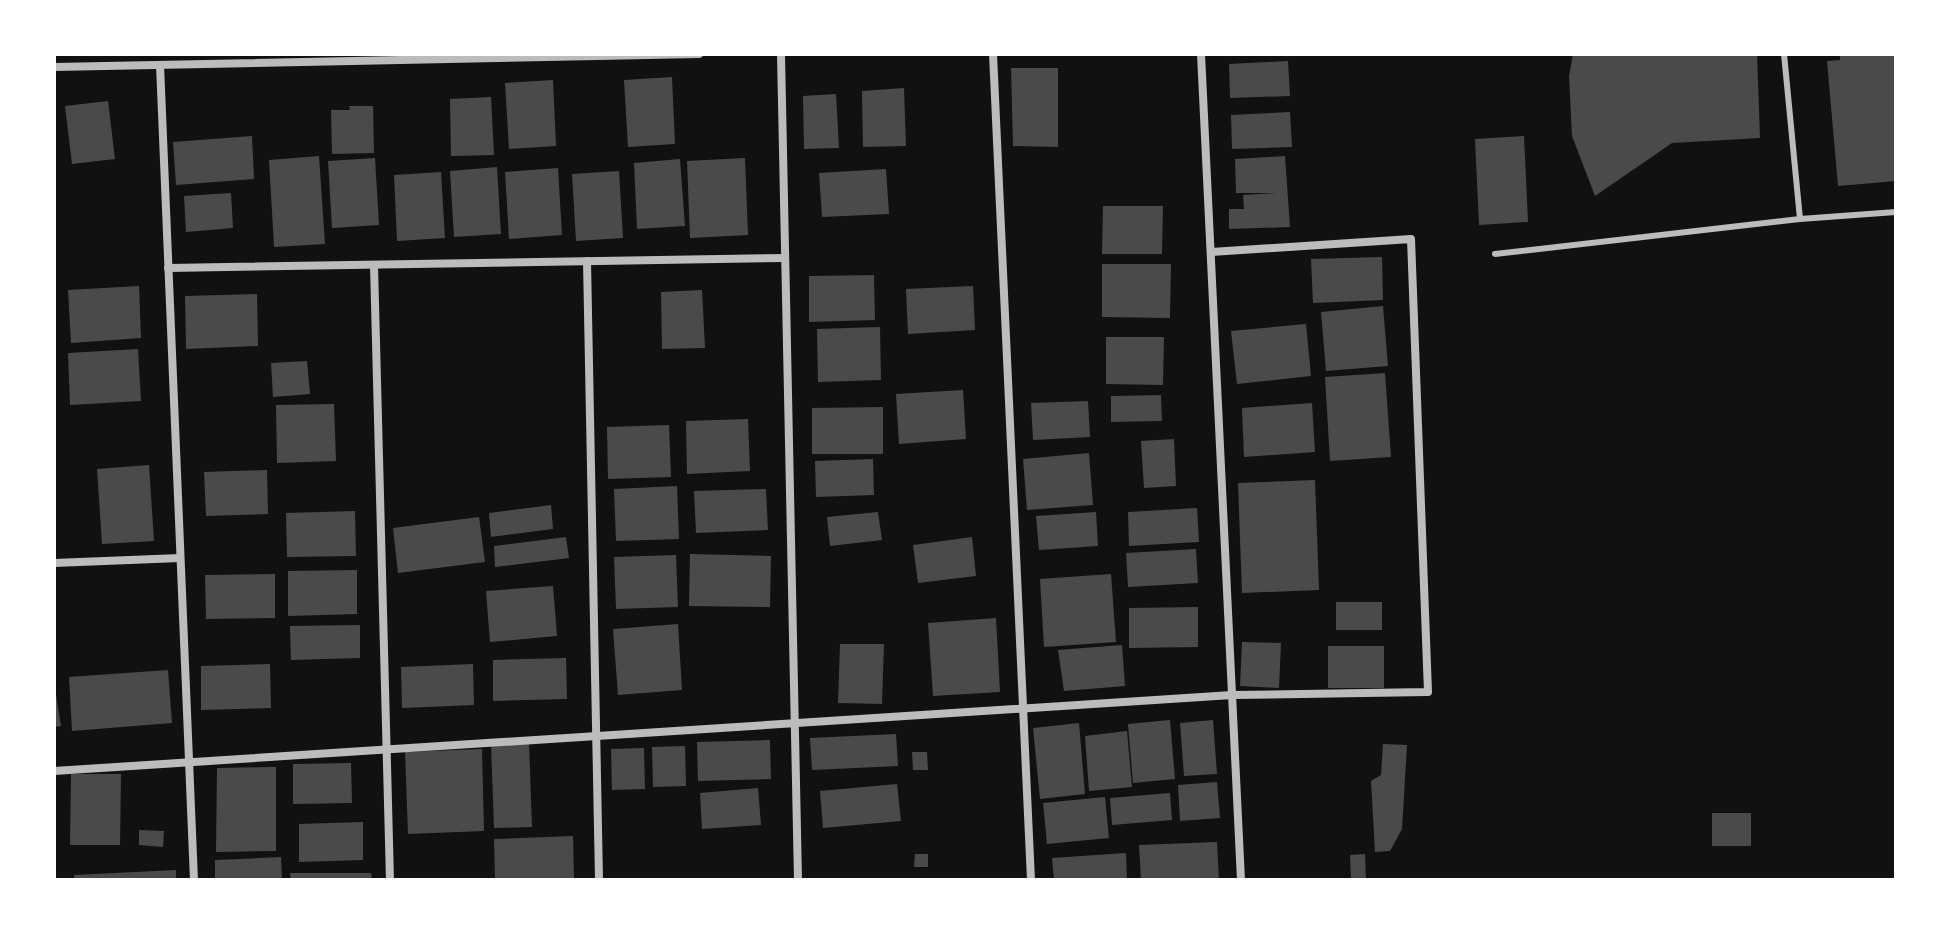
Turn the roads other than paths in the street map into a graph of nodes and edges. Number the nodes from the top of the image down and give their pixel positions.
1 (699, 54) edge
2 (781, 54) edge
3 (993, 54) edge
4 (1201, 54) edge
5 (1784, 54) edge
6 (160, 65) junction
7 (54, 67) edge
8 (1896, 212) edge
9 (1800, 219) junction
10 (1211, 252) junction
11 (1495, 254) dead end
12 (785, 258) junction
13 (587, 261) junction
14 (374, 265) junction
15 (168, 268) junction
16 (180, 558) junction
17 (54, 563) edge
18 (1232, 695) junction
19 (1022, 709) junction
20 (794, 723) junction
21 (596, 736) junction
22 (387, 750) junction
23 (188, 762) junction
24 (54, 771) edge
25 (194, 880) edge
26 (390, 880) edge
27 (599, 880) edge
28 (798, 880) edge
29 (1031, 880) edge
30 (1241, 880) edge

1 - 6 street
2 - 12 street
3 - 19 street
4 - 10 street
5 - 9 lane
6 - 7 street
6 - 15 street
8 - 9 lane
9 - 11 lane
10 - 18 street
10 - 18 street
12 - 13 street
12 - 20 street
13 - 14 street
13 - 21 street
14 - 15 street
14 - 22 street
15 - 16 street
16 - 17 street
16 - 23 street
18 - 19 street
18 - 30 street
19 - 20 street
19 - 29 street
20 - 21 street
20 - 28 street
21 - 22 street
21 - 27 street
22 - 23 street
22 - 26 street
23 - 24 street
23 - 25 street

